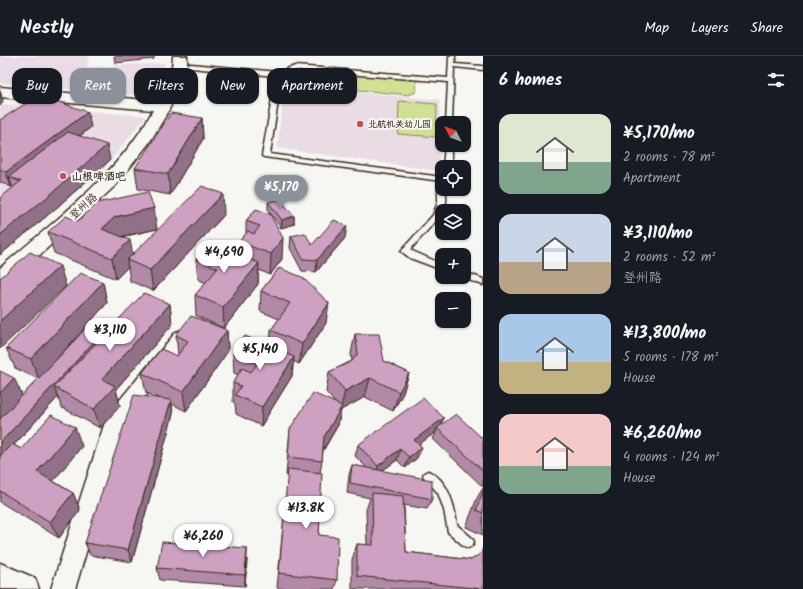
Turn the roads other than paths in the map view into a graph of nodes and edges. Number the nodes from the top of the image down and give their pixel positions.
1 (452, 56) edge
2 (180, 60) edge
3 (451, 65) junction
4 (483, 68) edge
5 (267, 72) edge
6 (357, 73) edge
7 (451, 80) junction
8 (0, 92) edge
9 (0, 97) edge
10 (274, 104) edge
11 (162, 109) junction
12 (449, 116) edge
13 (435, 178) edge
14 (442, 196) edge
15 (435, 264) edge
16 (471, 278) edge
17 (0, 280) edge
18 (483, 282) edge
19 (182, 337) edge
20 (428, 476) dead end
21 (468, 542) dead end
22 (0, 578) edge
23 (24, 589) edge
24 (63, 589) edge

1 - 3 lane
2 - 5 lane
2 - 11 main road, 登州路
3 - 4 lane
3 - 7 lane
6 - 7 lane
7 - 12 lane
8 - 11 main road
9 - 11 main road
10 - 13 lane
11 - 17 main road, 登州路
14 - 15 lane
16 - 18 lane
19 - 24 street
20 - 21 lane
22 - 23 main road

